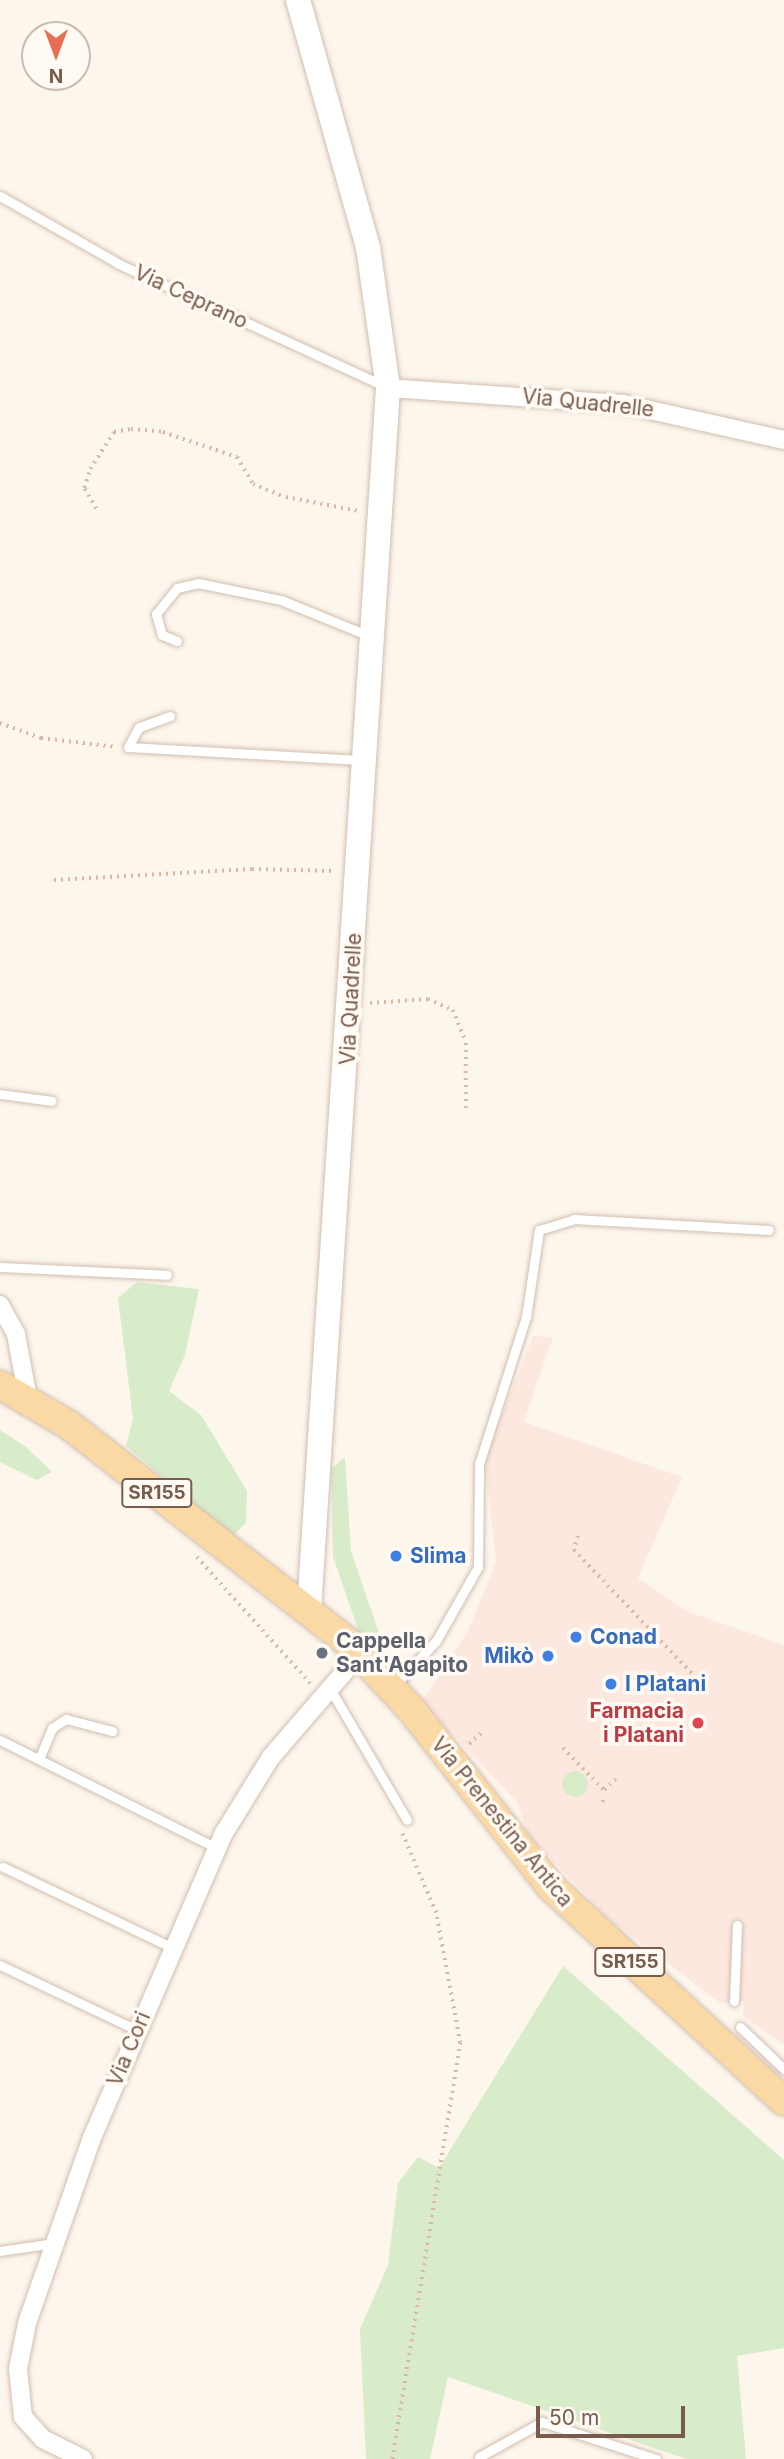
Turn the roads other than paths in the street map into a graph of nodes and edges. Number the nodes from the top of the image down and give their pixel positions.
1 (298, 0) edge
2 (0, 196) edge
3 (388, 388) junction
4 (784, 440) edge
5 (374, 639) junction
6 (177, 641) dead end
7 (170, 716) dead end
8 (367, 761) junction
9 (0, 1094) edge
10 (52, 1101) dead end
11 (769, 1230) dead end
12 (0, 1267) edge
13 (167, 1275) dead end
14 (0, 1305) edge
15 (0, 1385) edge
16 (28, 1399) junction
17 (309, 1609) junction
18 (360, 1654) junction
19 (393, 1687) junction
20 (324, 1690) junction
21 (112, 1731) dead end
22 (0, 1740) edge
23 (38, 1759) junction
24 (407, 1820) dead end
25 (216, 1848) junction
26 (3, 1867) dead end
27 (737, 1925) dead end
28 (173, 1948) junction
29 (0, 1965) edge
30 (734, 2001) dead end
31 (740, 2027) dead end
32 (137, 2030) junction
33 (780, 2077) edge
34 (56, 2242) junction
35 (0, 2251) edge
36 (479, 2458) edge
37 (83, 2459) edge
38 (656, 2459) edge

1 - 3 street, Via Quadrelle
2 - 3 lane, Via Ceprano
3 - 4 street, Via Quadrelle
3 - 5 street, Via Quadrelle
5 - 6 lane
5 - 8 street, Via Quadrelle
7 - 8 lane
8 - 17 street, Via Quadrelle
9 - 10 lane
11 - 19 lane
12 - 13 lane
14 - 16 street
15 - 16 main road, SR155
16 - 17 main road, SR155
17 - 18 main road, SR155
18 - 19 main road, SR155
18 - 20 street, Via Cori
19 - 33 main road, Via Prenestina Antica / SR155
20 - 24 lane
20 - 25 street, Via Cori
21 - 23 lane
22 - 23 lane
23 - 25 lane
25 - 28 street, Via Cori
26 - 28 lane
27 - 30 lane
28 - 32 street, Via Cori
29 - 32 lane
31 - 33 lane, Via Prenestina Antica
32 - 34 street, Via Cori
34 - 35 lane
34 - 37 street, Via Cori
36 - 38 lane

